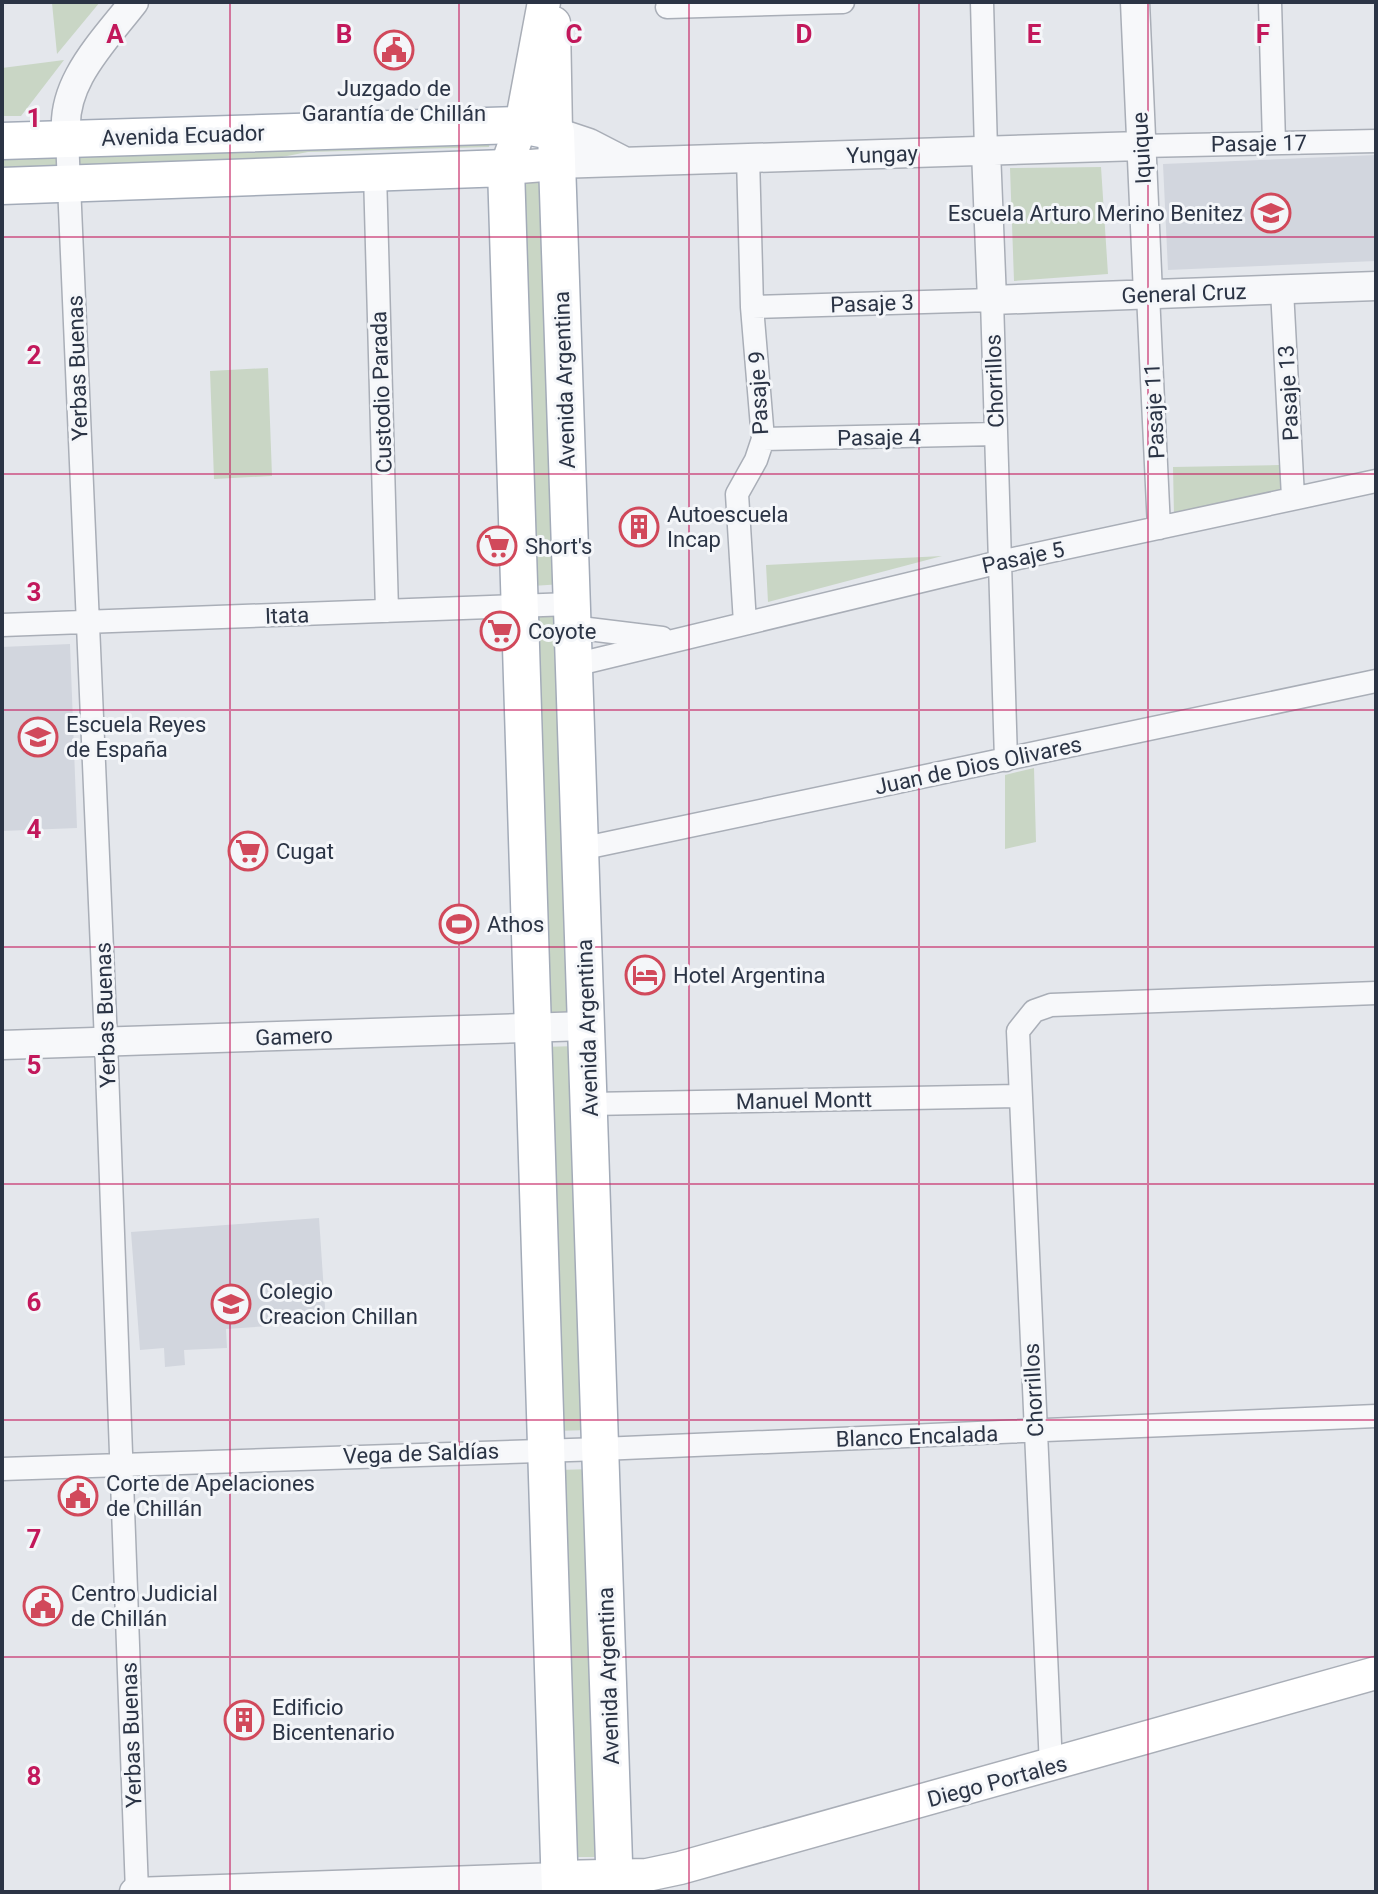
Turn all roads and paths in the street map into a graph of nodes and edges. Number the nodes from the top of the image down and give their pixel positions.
1 (134, 2) edge
2 (544, 2) edge
3 (554, 2) edge
4 (843, 2) edge
5 (982, 2) edge
6 (1135, 2) edge
7 (1270, 2) edge
8 (740, 3) edge
9 (667, 7) dead end
10 (521, 125) junction
11 (67, 138) junction
12 (2, 141) edge
13 (1376, 141) edge
14 (1274, 143) junction
15 (1141, 146) junction
16 (556, 148) junction
17 (986, 151) junction
18 (748, 157) junction
19 (506, 168) junction
20 (375, 173) junction
21 (69, 184) junction
22 (2, 186) edge
23 (1376, 286) edge
24 (1282, 290) junction
25 (1148, 294) junction
26 (992, 300) junction
27 (752, 307) junction
28 (996, 434) junction
29 (763, 439) junction
30 (1376, 481) edge
31 (1293, 497) junction
32 (1159, 528) junction
33 (1000, 562) junction
34 (519, 606) junction
35 (387, 611) junction
36 (572, 616) junction
37 (88, 622) junction
38 (745, 623) junction
39 (2, 625) edge
40 (671, 640) junction
41 (574, 665) junction
42 (1376, 681) edge
43 (1006, 760) junction
44 (580, 849) junction
45 (1376, 993) edge
46 (586, 1026) junction
47 (533, 1027) junction
48 (106, 1042) junction
49 (2, 1045) edge
50 (1019, 1096) junction
51 (590, 1104) junction
52 (1376, 1416) edge
53 (1035, 1431) junction
54 (548, 1449) junction
55 (601, 1449) junction
56 (121, 1465) junction
57 (2, 1469) edge
58 (1376, 1673) edge
59 (1051, 1766) junction
60 (560, 1884) edge
61 (615, 1884) edge
62 (136, 1892) edge

1 - 11 street
2 - 10 main road
3 - 16 main road
4 - 8 street
5 - 17 street, Chorrillos
6 - 15 street, Iquique
7 - 14 street
8 - 9 street
10 - 11 main road, Avenida Ecuador
10 - 16 main road, Avenida Ecuador
10 - 19 main road
11 - 12 main road, Avenida Ecuador
11 - 21 street, Yerbas Buenas
13 - 14 street, Pasaje 17
14 - 15 street, Pasaje 17
15 - 17 street, Yungay
15 - 25 street, Iquique
16 - 18 street, Yungay
16 - 19 main road, Avenida Ecuador
16 - 36 main road, Avenida Argentina
17 - 18 street, Yungay
17 - 26 street, Chorrillos
18 - 27 street, Pasaje 9
19 - 20 main road, Avenida Ecuador
19 - 34 main road
20 - 21 main road, Avenida Ecuador
20 - 35 street, Custodio Parada
21 - 22 main road, Avenida Ecuador
21 - 37 street, Yerbas Buenas
23 - 24 street, General Cruz
24 - 25 street, General Cruz
24 - 31 street, Pasaje 13
25 - 26 street, General Cruz
25 - 32 street, Pasaje 11
26 - 27 street, Pasaje 3
26 - 28 street, Chorrillos
27 - 29 street, Pasaje 9
28 - 29 street, Pasaje 4
28 - 33 street, Chorrillos
29 - 38 street, Pasaje 9
30 - 31 street, Pasaje 5
31 - 32 street, Pasaje 5
32 - 33 street, Pasaje 5
33 - 38 street, Pasaje 5
33 - 43 street, Chorrillos
34 - 35 street, Itata
34 - 36 street, Itata
34 - 47 main road
35 - 37 street, Itata
36 - 40 street, Pasaje 5
36 - 41 main road, Avenida Argentina
37 - 39 street, Itata
37 - 48 street, Yerbas Buenas
38 - 40 street, Pasaje 5
40 - 41 street, Pasaje 5
41 - 44 main road, Avenida Argentina
42 - 43 street, Juan de Dios Olivares
43 - 44 street, Juan de Dios Olivares
44 - 46 main road, Avenida Argentina
45 - 50 street, Chorrillos
46 - 47 street, Gamero
46 - 51 main road, Avenida Argentina
47 - 48 street, Gamero
47 - 54 main road
48 - 49 street, Gamero
48 - 56 street, Yerbas Buenas
50 - 51 street, Manuel Montt
50 - 53 street, Chorrillos
51 - 55 main road, Avenida Argentina
52 - 53 street, Blanco Encalada
53 - 55 street, Blanco Encalada
53 - 59 street, Chorrillos
54 - 55 street, Vega de Saldías
54 - 56 street, Vega de Saldías
54 - 60 main road
55 - 61 main road, Avenida Argentina
56 - 57 street, Vega de Saldías
56 - 62 street, Yerbas Buenas
58 - 59 main road, Diego Portales
59 - 61 main road, Diego Portales
60 - 61 main road, Diego Portales
60 - 62 street

